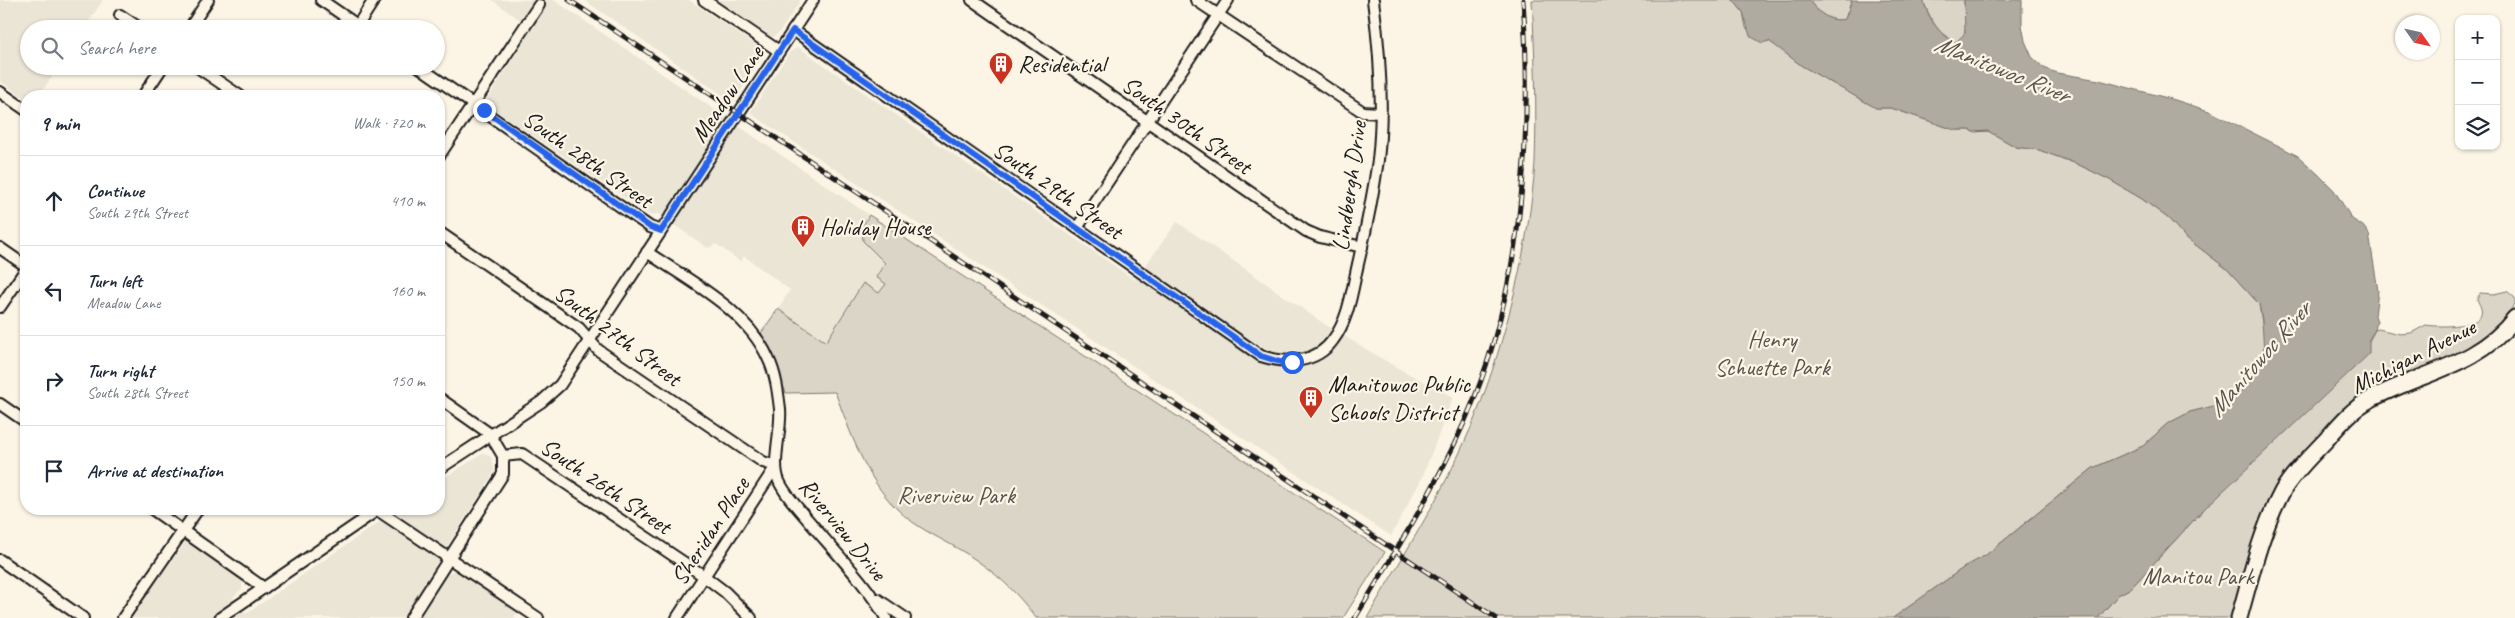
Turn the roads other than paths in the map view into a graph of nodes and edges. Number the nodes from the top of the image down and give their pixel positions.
1 (208, 0) edge
2 (321, 0) edge
3 (374, 0) edge
4 (704, 0) edge
5 (814, 0) edge
6 (972, 0) edge
7 (1196, 0) edge
8 (1228, 0) edge
9 (1374, 0) edge
10 (539, 5) dead end
11 (120, 15) dead end
12 (1218, 15) junction
13 (128, 20) edge
14 (194, 20) edge
15 (351, 20) edge
16 (364, 20) edge
17 (793, 30) junction
18 (779, 51) junction
19 (157, 75) edge
20 (209, 75) edge
21 (431, 75) edge
22 (147, 90) edge
23 (231, 90) edge
24 (0, 92) edge
25 (474, 104) junction
26 (20, 106) edge
27 (1380, 113) junction
28 (1147, 122) junction
29 (445, 147) edge
30 (1077, 228) junction
31 (661, 231) junction
32 (445, 236) edge
33 (1362, 247) junction
34 (0, 248) edge
35 (647, 252) junction
36 (20, 263) edge
37 (20, 276) edge
38 (0, 307) edge
39 (2515, 318) edge
40 (588, 341) junction
41 (1307, 358) joint
42 (445, 402) edge
43 (0, 404) edge
44 (20, 418) edge
45 (490, 434) junction
46 (503, 456) junction
47 (445, 465) edge
48 (776, 466) junction
49 (161, 515) edge
50 (194, 515) edge
51 (369, 515) edge
52 (387, 515) edge
53 (183, 530) junction
54 (449, 558) junction
55 (0, 560) edge
56 (704, 576) junction
57 (264, 588) junction
58 (871, 595) junction
59 (83, 618) edge
60 (122, 618) edge
61 (220, 618) edge
62 (411, 618) edge
63 (538, 618) edge
64 (677, 618) edge
65 (751, 618) edge
66 (886, 618) edge
67 (904, 618) edge
68 (2238, 618) edge

1 - 14 street
2 - 15 street
3 - 16 street
4 - 18 street
5 - 17 street, Meadow Lane
6 - 28 street, South 30th Street
7 - 12 street
8 - 12 street
9 - 27 street, Lindbergh Drive
10 - 25 street
11 - 13 street
12 - 27 street
12 - 28 street
17 - 18 street, Meadow Lane
17 - 30 street, South 29th Street
18 - 31 street, Meadow Lane
19 - 22 street
20 - 23 street
21 - 25 street, South 28th Street
24 - 26 street
25 - 29 street
25 - 31 street, South 28th Street
27 - 33 street, Lindbergh Drive
28 - 30 street
28 - 33 street, South 30th Street
30 - 41 street, South 29th Street
31 - 35 street, Meadow Lane
32 - 40 street, South 27th Street
33 - 41 street, Lindbergh Drive
34 - 36 street
35 - 40 street, Meadow Lane
35 - 48 street, Riverview Drive
37 - 38 street
39 - 68 street, Michigan Avenue
40 - 45 street, Meadow Lane
40 - 48 street, South 27th Street
42 - 45 street, South 26th Street
43 - 44 street
45 - 46 street, South 26th Street
45 - 47 street, Meadow Lane
46 - 54 street
46 - 56 street, South 26th Street
48 - 56 street, Sheridan Place
48 - 58 street, Riverview Drive
49 - 53 street
50 - 53 street
51 - 57 street
52 - 54 street
53 - 57 street
53 - 60 street
54 - 62 street
54 - 63 street
55 - 59 street
56 - 64 street, Sheridan Place
56 - 65 street, South 26th Street
57 - 61 street
58 - 66 street, Riverview Drive
58 - 67 street

